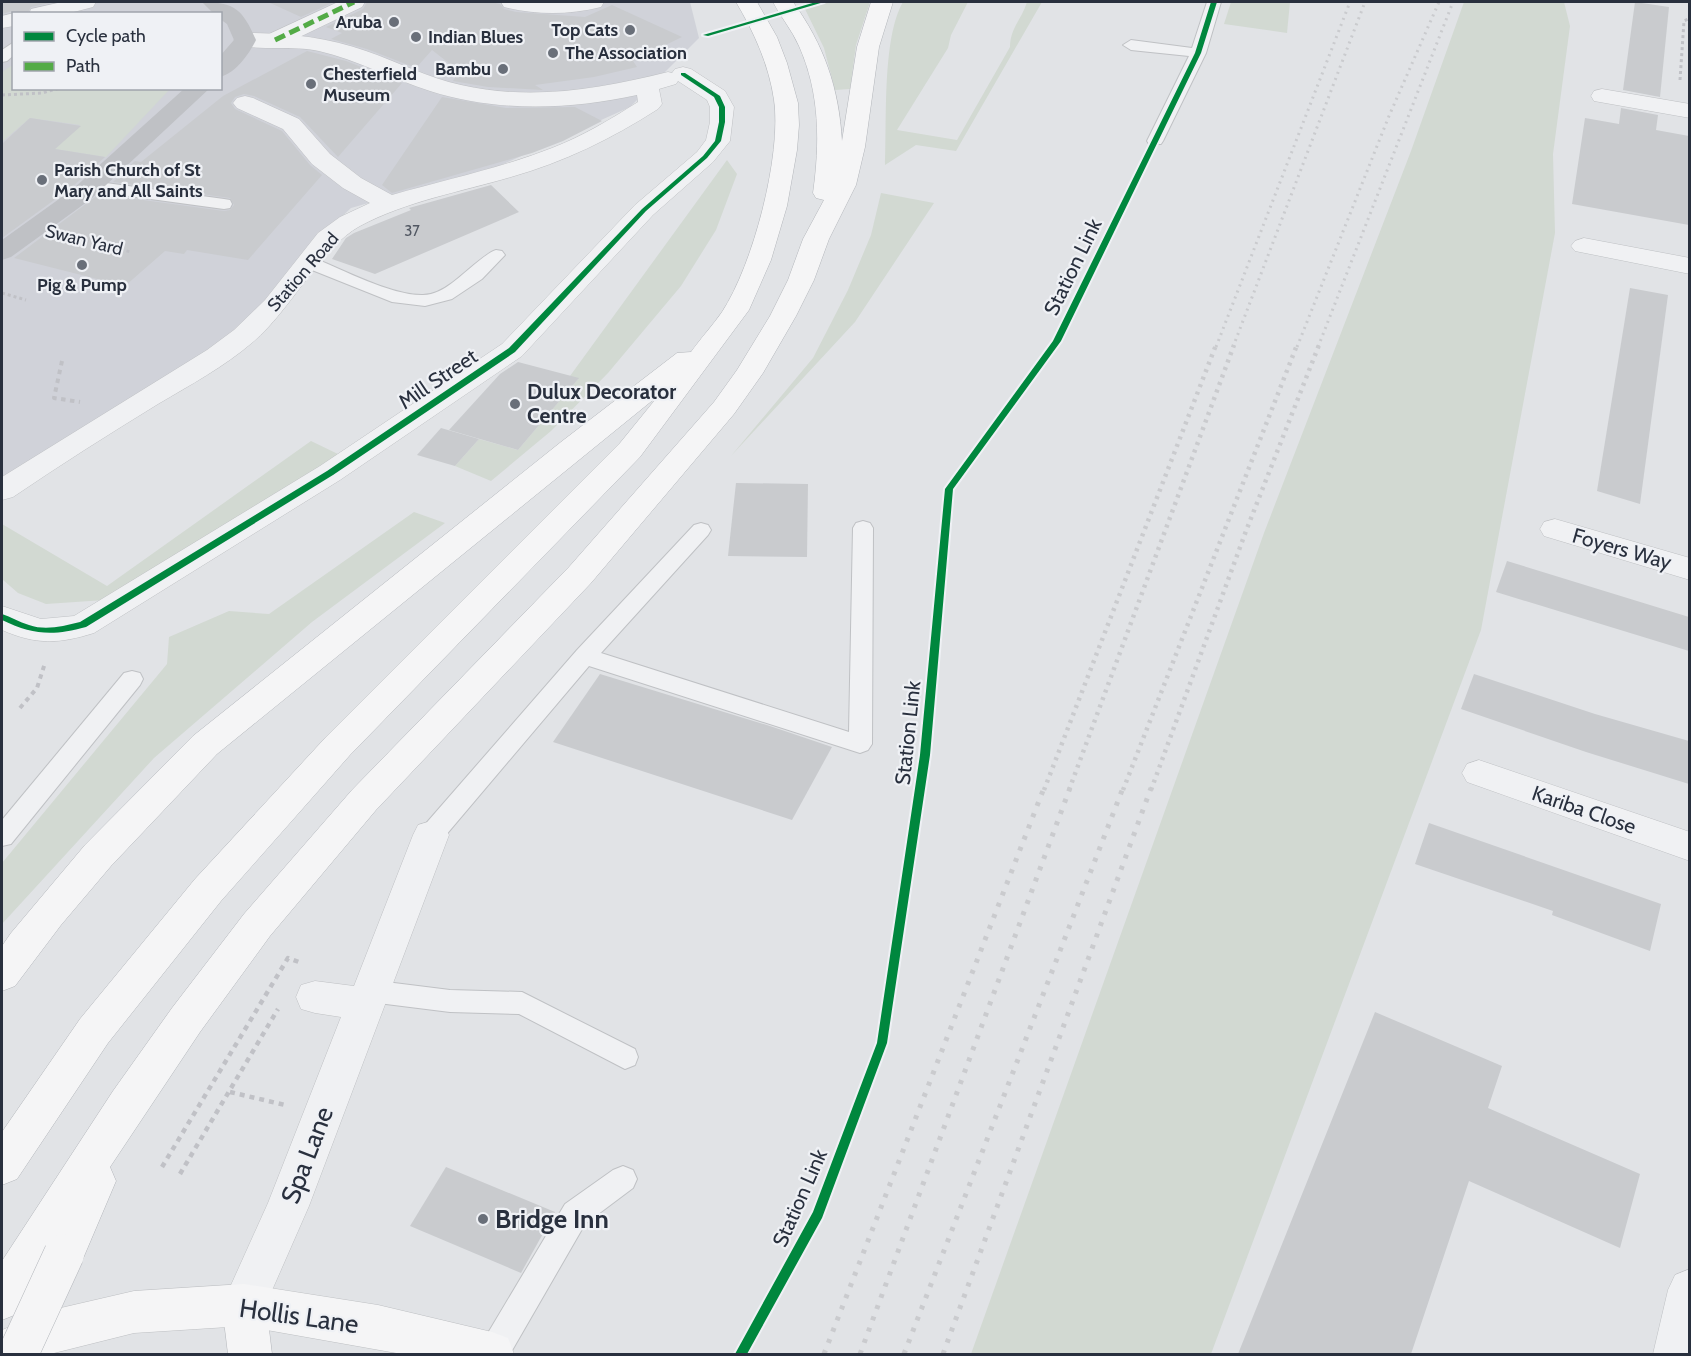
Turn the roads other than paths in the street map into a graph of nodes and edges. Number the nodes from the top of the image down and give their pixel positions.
1 (86, 2) edge
2 (212, 2) edge
3 (354, 2) edge
4 (512, 2) edge
5 (593, 2) edge
6 (747, 2) edge
7 (783, 2) edge
8 (882, 2) edge
9 (1214, 2) edge
10 (47, 12) edge
11 (245, 40) junction
12 (275, 40) junction
13 (1131, 45) dead end
14 (1198, 53) junction
15 (222, 68) edge
16 (647, 87) junction
17 (197, 90) edge
18 (1602, 96) dead end
19 (1677, 98) edge
20 (245, 103) dead end
21 (1155, 141) dead end
22 (91, 186) junction
23 (389, 203) junction
24 (224, 204) dead end
25 (816, 239) junction
26 (1584, 246) dead end
27 (2, 252) edge
28 (496, 255) dead end
29 (308, 262) junction
30 (1689, 266) edge
31 (716, 337) junction
32 (2, 490) edge
33 (863, 528) dead end
34 (1555, 529) dead end
35 (701, 530) dead end
36 (1689, 569) edge
37 (2, 616) edge
38 (585, 656) junction
39 (132, 679) dead end
40 (1479, 772) dead end
41 (431, 835) joint
42 (2, 837) edge
43 (1689, 847) edge
44 (2, 975) edge
45 (300, 988) road end
46 (367, 998) junction
47 (625, 1056) dead end
48 (127, 1104) junction
49 (2, 1167) edge
50 (623, 1179) dead end
51 (1689, 1290) edge
52 (2, 1299) edge
53 (244, 1305) junction
54 (2, 1352) edge
55 (18, 1354) edge
56 (250, 1354) edge
57 (492, 1354) edge
58 (1675, 1354) edge

1 - 10 street
2 - 11 main road
3 - 12 street
4 - 5 street
6 - 31 main road
7 - 25 main road
8 - 25 main road
9 - 14 lane
11 - 12 street
11 - 15 main road
12 - 16 street
13 - 14 lane
14 - 21 lane
16 - 23 street, Station Road
16 - 37 street, Mill Street
17 - 22 main road
18 - 19 street
20 - 23 street
22 - 24 lane
22 - 27 main road
23 - 29 street, Station Road
25 - 48 main road
26 - 30 street
28 - 29 lane
29 - 32 street, Station Road
31 - 44 main road
31 - 49 main road
33 - 38 lane
34 - 36 street, Foyers Way
35 - 38 lane
38 - 41 lane
39 - 42 lane
40 - 43 street, Kariba Close
41 - 46 street, Spa Lane
45 - 46 street
46 - 47 lane
46 - 53 street, Spa Lane
48 - 52 main road
48 - 55 main road, bridge
50 - 57 lane
51 - 58 street
53 - 54 main road, Hollis Lane
53 - 56 main road
53 - 57 main road, Hollis Lane

